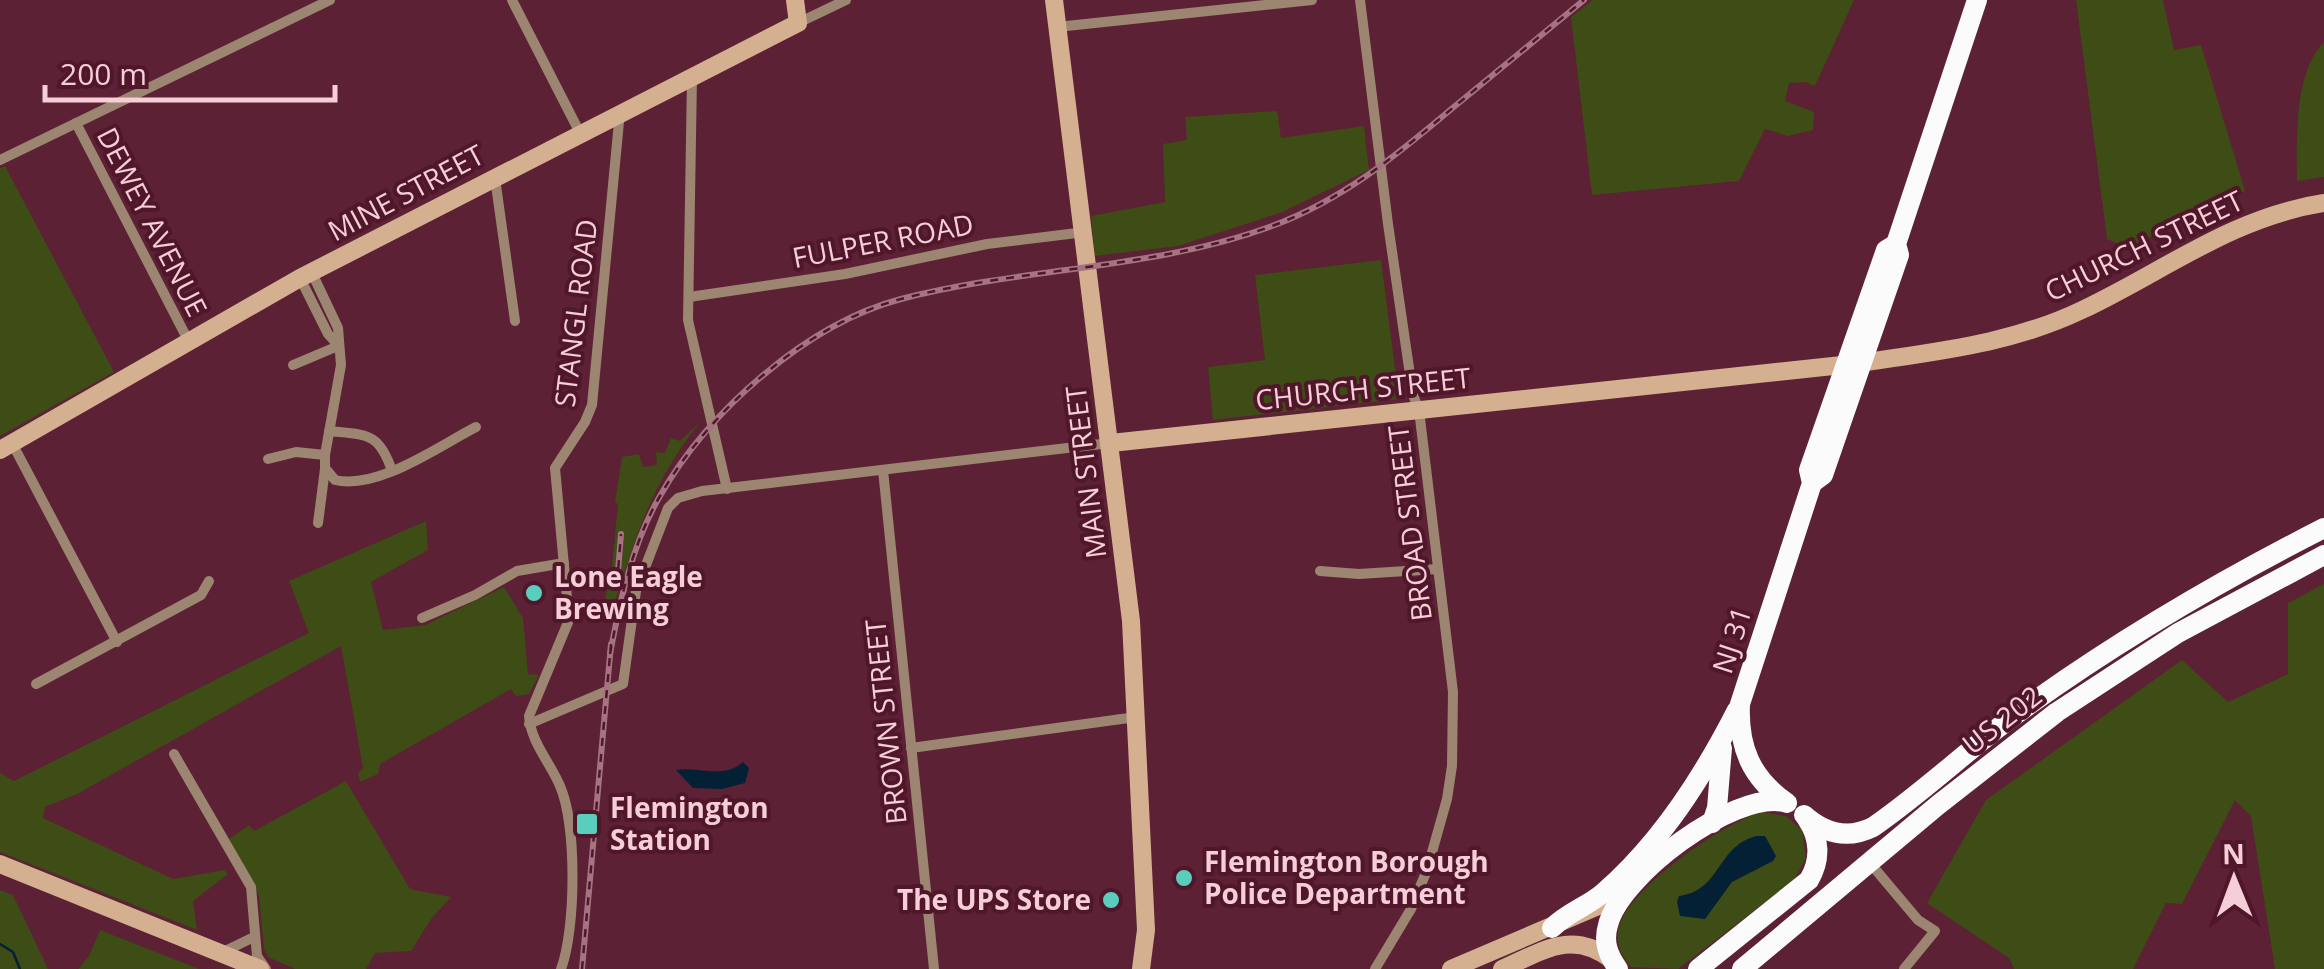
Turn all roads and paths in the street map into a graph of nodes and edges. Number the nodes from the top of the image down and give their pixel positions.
1 (330, 0) edge
2 (512, 0) edge
3 (795, 0) edge
4 (846, 0) edge
5 (1054, 0) edge
6 (1312, 0) edge
7 (1360, 0) edge
8 (1978, 0) edge
9 (1222, 4) edge
10 (798, 23) junction
11 (1058, 27) junction
12 (692, 76) junction
13 (615, 116) junction
14 (76, 123) junction
15 (580, 134) junction
16 (0, 160) edge
17 (495, 178) junction
18 (2324, 203) edge
19 (1085, 232) junction
20 (306, 276) junction
21 (689, 297) junction
22 (514, 320) dead end
23 (189, 342) junction
24 (338, 346) junction
25 (293, 364) dead end
26 (1853, 364) junction
27 (1419, 410) junction
28 (476, 427) dead end
29 (330, 432) junction
30 (1112, 443) junction
31 (6, 446) edge
32 (325, 455) junction
33 (268, 459) dead end
34 (326, 468) junction
35 (883, 470) junction
36 (392, 471) junction
37 (728, 488) junction
38 (318, 523) dead end
39 (2324, 528) edge
40 (2324, 555) edge
41 (564, 563) junction
42 (1438, 570) junction
43 (1320, 571) dead end
44 (209, 581) dead end
45 (422, 618) dead end
46 (117, 642) junction
47 (36, 684) dead end
48 (1740, 704) junction
49 (2056, 712) junction
50 (1136, 718) junction
51 (530, 724) junction
52 (1724, 736) junction
53 (912, 748) junction
54 (174, 754) dead end
55 (1795, 809) junction
56 (1712, 822) junction
57 (1870, 862) junction
58 (0, 864) edge
59 (1628, 892) junction
60 (1552, 928) junction
61 (1751, 928) junction
62 (254, 938) junction
63 (1145, 940) junction
64 (1517, 952) junction
65 (220, 953) junction
66 (1615, 965) edge
67 (263, 969) edge
68 (562, 969) edge
69 (934, 969) edge
70 (1126, 969) edge
71 (1141, 969) edge
72 (1375, 969) edge
73 (1451, 969) edge
74 (1502, 969) edge
75 (1698, 969) edge
76 (1742, 969) edge
77 (1904, 969) edge

1 - 14 street
2 - 15 street
3 - 10 street
4 - 10 street, MINE STREET
5 - 11 street, MAIN STREET
6 - 9 street
7 - 27 street, BROAD STREET
8 - 26 highway, NJ 31 / NJ 31
9 - 11 street
10 - 12 street, MINE STREET
11 - 19 street, MAIN STREET
12 - 13 street, MINE STREET
12 - 21 street
13 - 15 street, MINE STREET
13 - 41 street, STANGL ROAD
14 - 16 street
14 - 23 street, DEWEY AVENUE
15 - 17 street, MINE STREET
17 - 20 street, MINE STREET
17 - 22 street
18 - 26 street, CHURCH STREET
19 - 21 street, FULPER ROAD
19 - 30 street, MAIN STREET
20 - 23 street, MINE STREET
20 - 24 street
21 - 37 street
23 - 31 street, MINE STREET
24 - 25 street
24 - 29 street
26 - 27 street, CHURCH STREET
26 - 48 highway, NJ 31 / NJ 31
27 - 30 street, CHURCH STREET
27 - 42 street, BROAD STREET
28 - 36 street
29 - 32 street
29 - 36 street
30 - 35 street, CHURCH STREET
30 - 50 street, MAIN STREET
31 - 46 street
32 - 33 street
32 - 34 street
34 - 36 street
34 - 38 street
35 - 37 street, CHURCH STREET
35 - 53 street, BROWN STREET
37 - 51 street, CHURCH STREET
39 - 55 highway, US 202 / US 202
40 - 49 highway, US 202 / US 202
41 - 45 street
41 - 51 street, STANGL ROAD
42 - 43 street
42 - 72 street, BROAD STREET
44 - 46 street
46 - 47 street
48 - 52 highway, NJ 31
48 - 55 highway, NJ 31 / NJ 31
49 - 57 highway, US 202 / US 202
49 - 61 highway
50 - 53 street
50 - 63 street, MAIN STREET
51 - 68 street
52 - 56 highway, NJ 31
52 - 60 highway
53 - 69 street, BROWN STREET
54 - 62 street
55 - 56 highway
55 - 61 highway, NJ 31
56 - 59 highway
57 - 76 highway, US 202 / US 202
57 - 77 street
58 - 65 street
59 - 60 street
59 - 66 highway
60 - 64 street
61 - 75 highway, NJ 31
62 - 65 street
62 - 67 street
63 - 70 street
63 - 71 street, MAIN STREET
64 - 66 street
64 - 73 street
64 - 74 street
65 - 67 street

